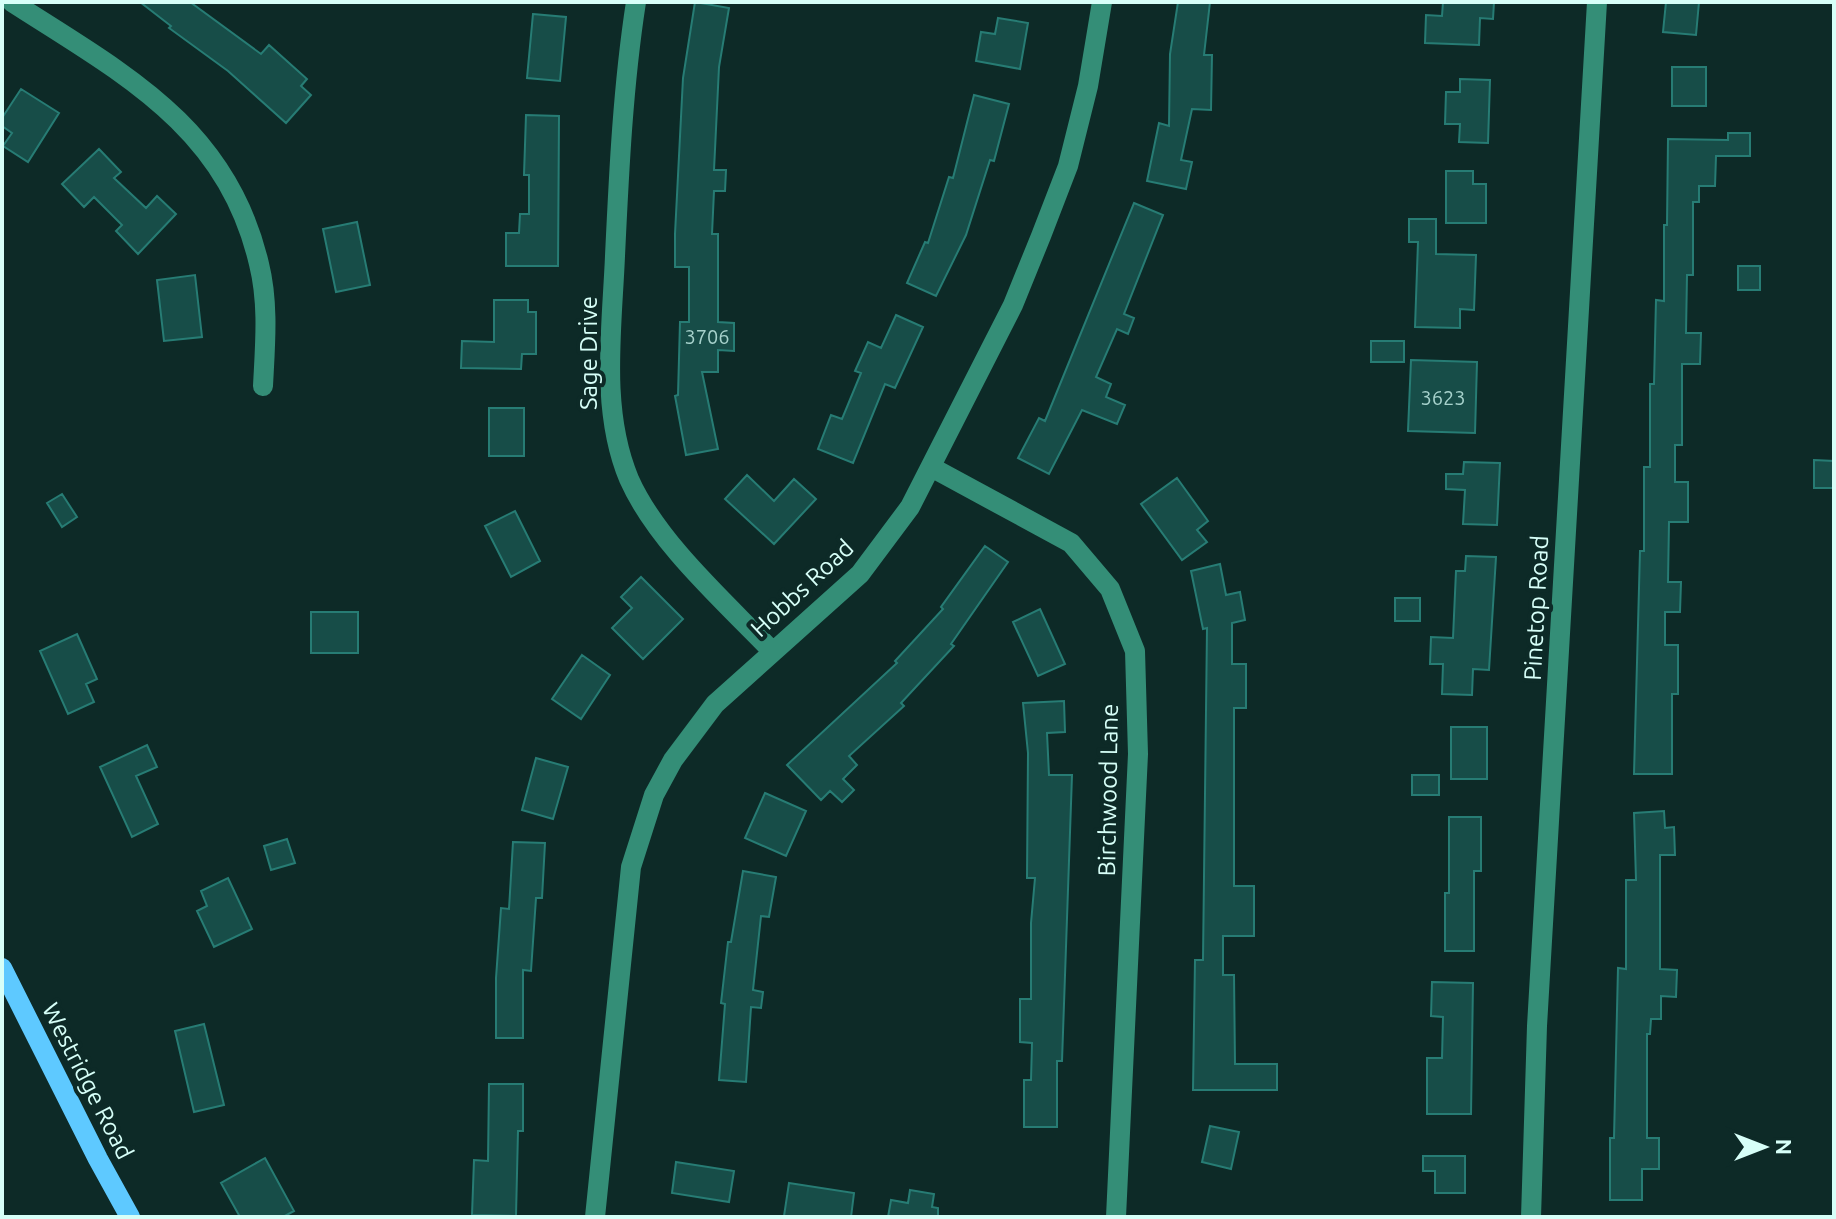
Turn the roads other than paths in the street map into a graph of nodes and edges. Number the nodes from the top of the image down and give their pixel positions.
1 (12, 2) edge
2 (636, 2) edge
3 (1102, 2) edge
4 (1597, 2) edge
5 (263, 386) dead end
6 (931, 467) junction
7 (772, 651) junction
8 (2, 968) edge
9 (130, 1217) edge
10 (595, 1217) edge
11 (1116, 1217) edge
12 (1531, 1217) edge

1 - 5 street
2 - 7 street, Sage Drive
3 - 6 street, Hobbs Road
4 - 12 street, Pinetop Road
6 - 7 street, Hobbs Road
6 - 11 street, Birchwood Lane
7 - 10 street, Hobbs Road
8 - 9 main road, Westridge Road

